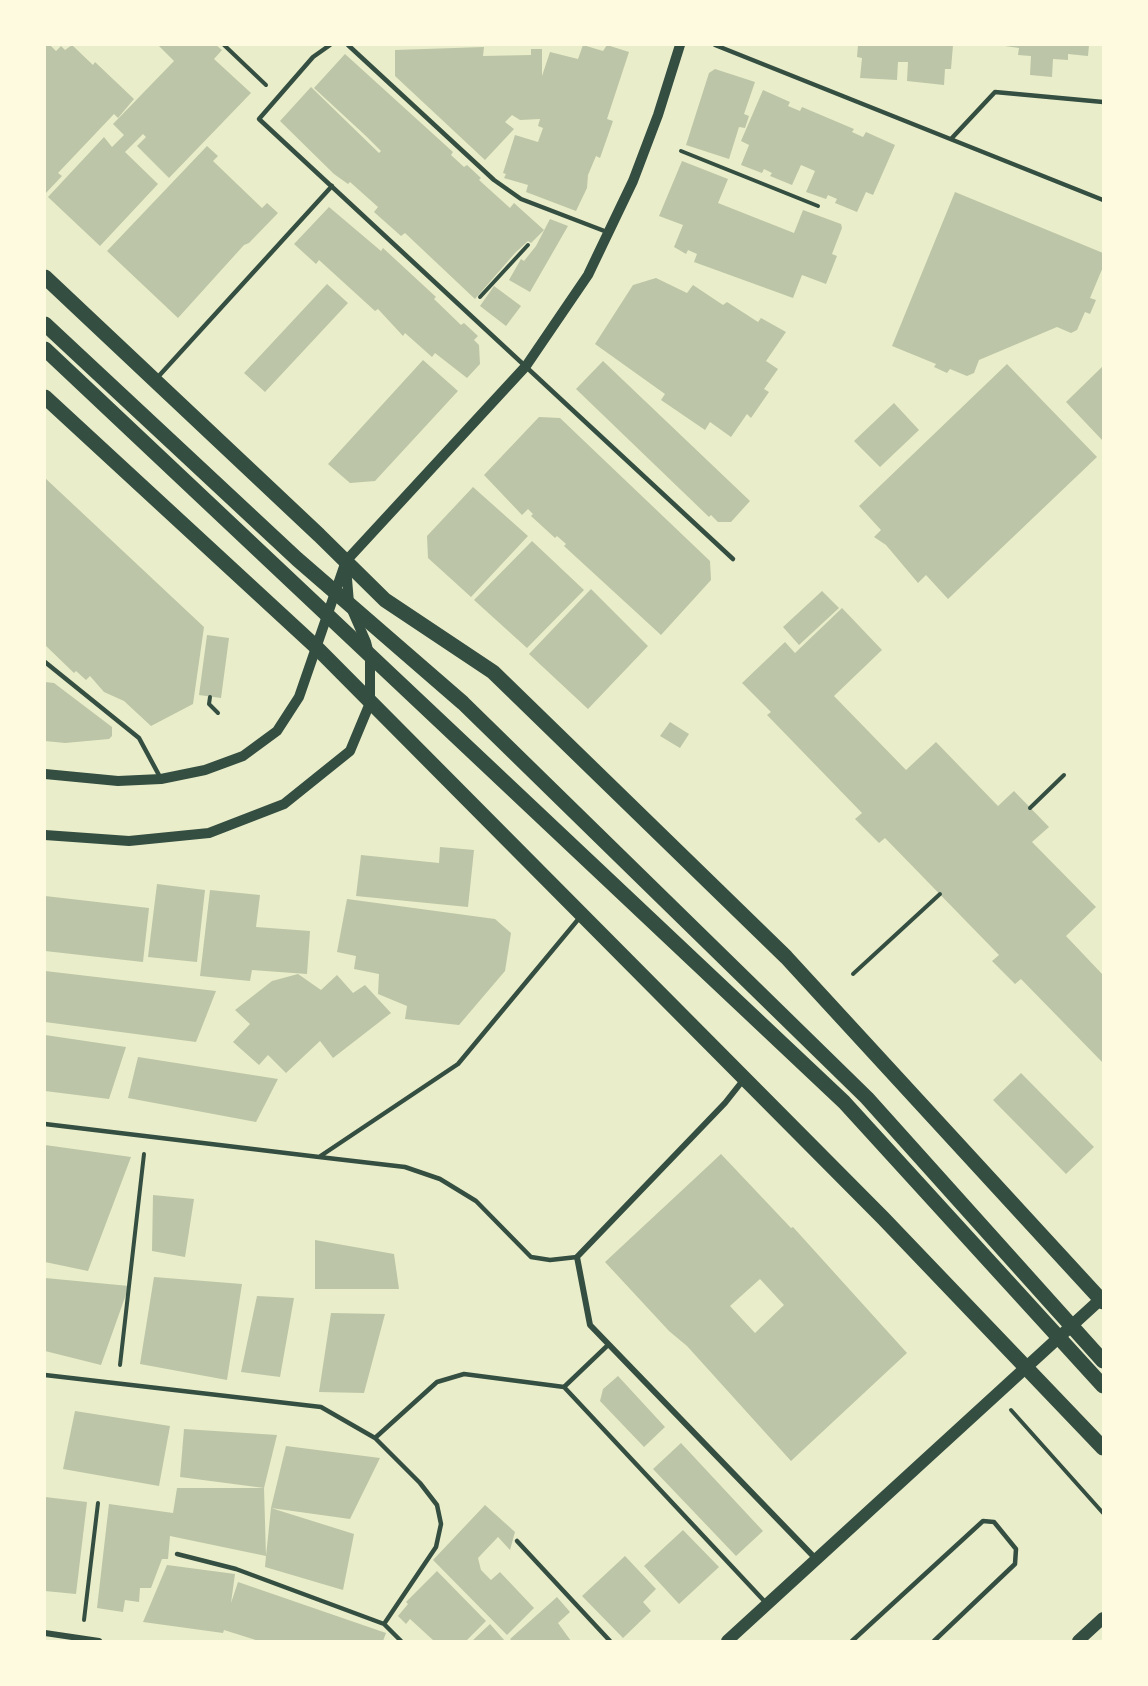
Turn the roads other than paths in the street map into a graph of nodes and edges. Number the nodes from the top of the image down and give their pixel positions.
1 (330, 45) edge
2 (348, 45) edge
3 (680, 45) edge
4 (715, 45) edge
5 (1103, 102) edge
6 (951, 139) junction
7 (332, 186) junction
8 (1103, 200) edge
9 (609, 233) junction
10 (45, 277) edge
11 (45, 324) edge
12 (45, 350) edge
13 (526, 366) junction
14 (155, 380) junction
15 (45, 397) edge
16 (733, 559) dead end
17 (346, 561) junction
18 (336, 590) junction
19 (349, 603) junction
20 (326, 614) junction
21 (315, 646) junction
22 (369, 654) junction
23 (45, 662) edge
24 (370, 703) junction
25 (45, 774) edge
26 (161, 779) junction
27 (45, 835) edge
28 (581, 915) junction
29 (744, 1079) junction
30 (45, 1124) edge
31 (319, 1157) junction
32 (577, 1257) junction
33 (1102, 1299) edge
34 (1071, 1326) junction
35 (1059, 1337) junction
36 (608, 1345) junction
37 (1103, 1361) edge
38 (1025, 1368) junction
39 (45, 1375) edge
40 (1103, 1386) edge
41 (564, 1387) junction
42 (375, 1438) junction
43 (1103, 1448) edge
44 (517, 1541) dead end
45 (177, 1554) dead end
46 (816, 1558) junction
47 (768, 1605) junction
48 (1103, 1618) edge
49 (384, 1624) junction
50 (45, 1633) edge
51 (99, 1641) edge
52 (401, 1641) edge
53 (610, 1641) edge
54 (727, 1641) edge
55 (852, 1641) edge
56 (934, 1641) edge
57 (1078, 1641) edge

1 - 7 lane
2 - 9 lane
3 - 9 street
4 - 6 lane
5 - 6 lane
6 - 8 lane
7 - 13 lane
7 - 14 lane
9 - 13 street
10 - 14 main road
11 - 18 main road
12 - 20 main road
13 - 16 lane
13 - 17 street
14 - 17 main road
15 - 21 main road
17 - 18 street
17 - 19 street
17 - 33 main road
18 - 19 main road
18 - 20 street
19 - 22 street
19 - 34 main road
20 - 21 street
20 - 22 main road
21 - 24 main road
21 - 26 street
22 - 24 street
22 - 35 main road
23 - 26 lane
24 - 27 street
24 - 28 main road
25 - 26 street
28 - 29 main road
28 - 31 lane
29 - 32 street
29 - 38 main road
30 - 31 lane
31 - 32 lane
32 - 36 street
33 - 34 main road
34 - 35 main road
34 - 37 main road
35 - 38 main road
35 - 40 main road
36 - 41 lane
36 - 46 street
38 - 43 main road
38 - 46 main road
39 - 42 lane
41 - 42 lane
41 - 47 lane
42 - 49 lane
44 - 53 lane
45 - 49 lane
46 - 47 main road
47 - 54 main road
48 - 57 main road
49 - 52 lane
50 - 51 street
55 - 56 lane

